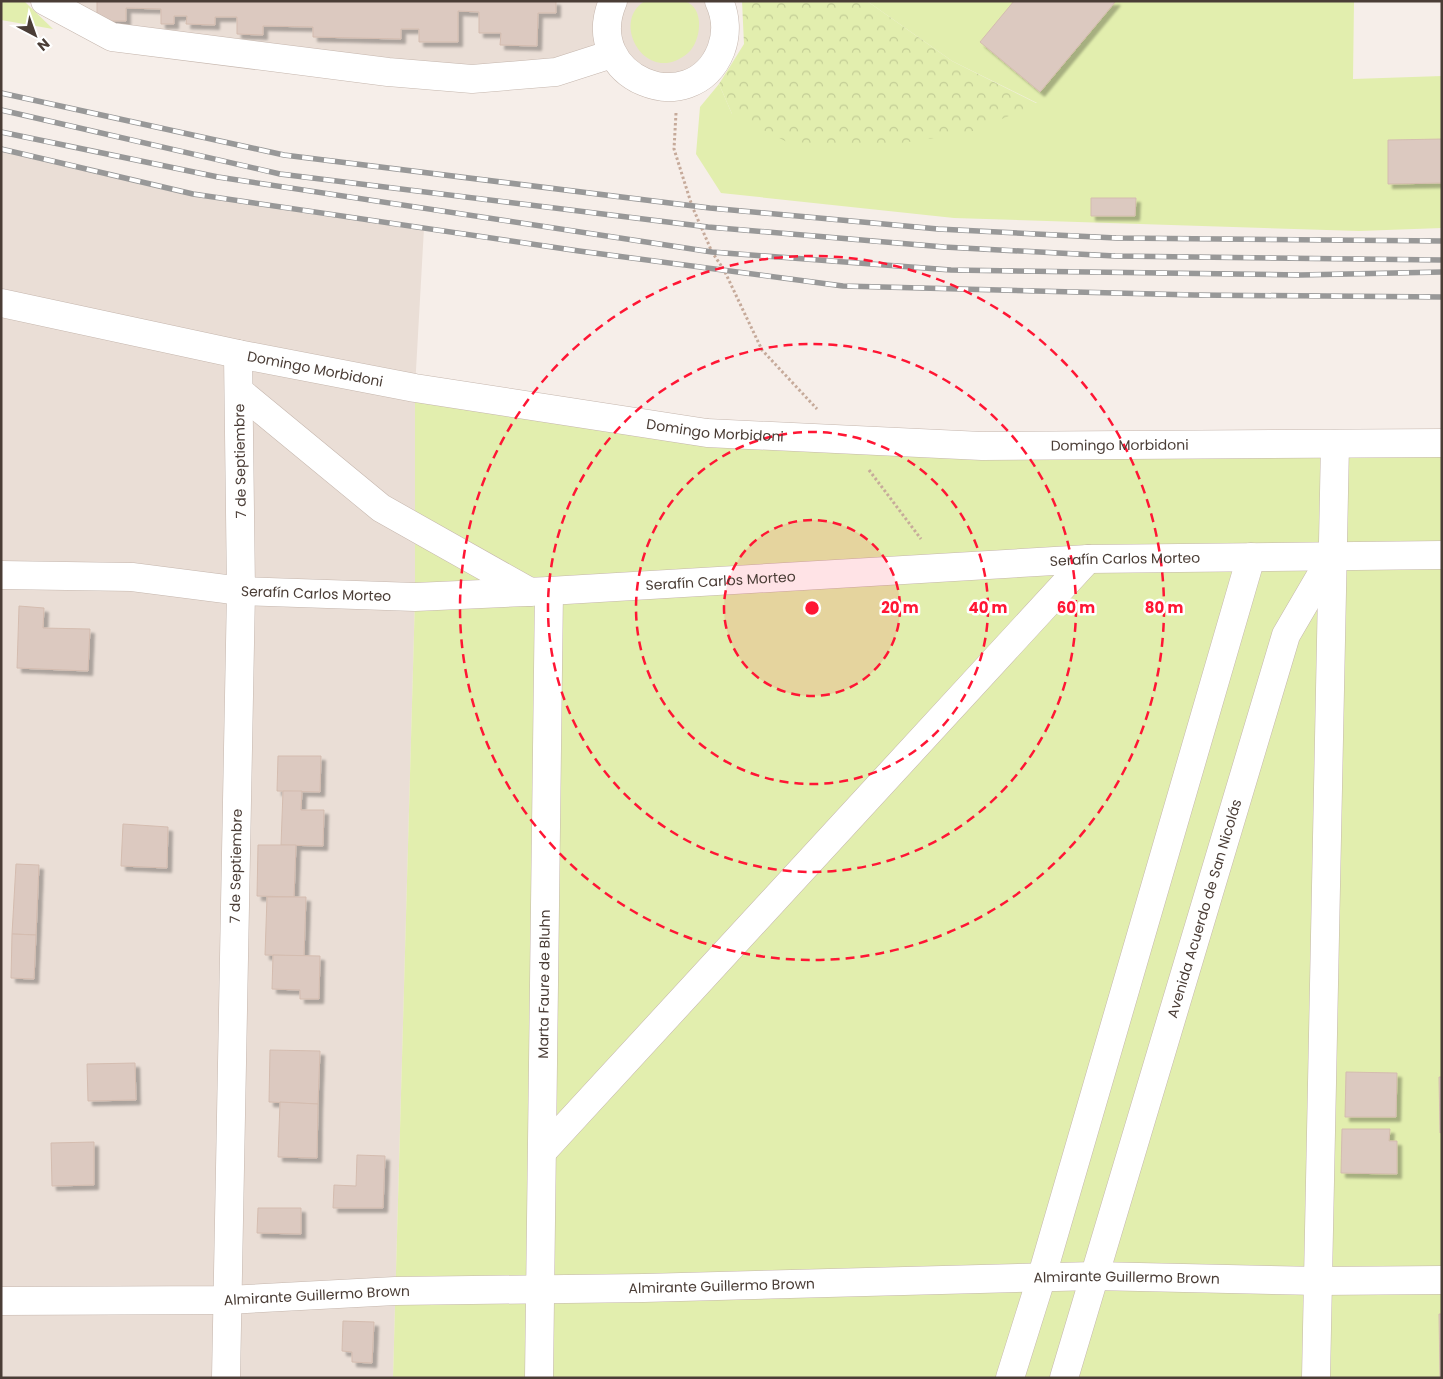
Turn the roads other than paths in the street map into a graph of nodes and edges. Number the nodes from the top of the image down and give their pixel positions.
1 (613, 1) edge
2 (718, 1) edge
3 (48, 3) edge
4 (612, 54) junction
5 (1, 303) edge
6 (238, 354) junction
7 (239, 391) junction
8 (1442, 443) edge
9 (1335, 444) junction
10 (1332, 556) junction
11 (1442, 556) edge
12 (1251, 557) junction
13 (1088, 559) junction
14 (1, 575) edge
15 (242, 590) junction
16 (540, 591) junction
17 (543, 1152) junction
18 (1095, 1276) junction
19 (1041, 1279) junction
20 (1442, 1280) edge
21 (1318, 1281) junction
22 (541, 1290) junction
23 (228, 1300) junction
24 (1, 1301) edge
25 (226, 1378) edge
26 (539, 1378) edge
27 (1010, 1378) edge
28 (1064, 1378) edge
29 (1316, 1378) edge

1 - 4 street
2 - 4 street
3 - 4 street
5 - 6 street, Domingo Morbidoni
6 - 7 street, 7 de Septiembre
6 - 9 street, Domingo Morbidoni
7 - 15 street, 7 de Septiembre
7 - 16 street
8 - 9 street, Domingo Morbidoni
9 - 10 street, Avenida Acuerdo de San Nicolás
10 - 11 street, Serafín Carlos Morteo
10 - 12 street, Serafín Carlos Morteo
10 - 18 street, Avenida Acuerdo de San Nicolás
10 - 21 street
12 - 13 street, Serafín Carlos Morteo
12 - 19 street
13 - 16 street, Serafín Carlos Morteo
13 - 17 street
14 - 15 street, Serafín Carlos Morteo
15 - 16 street, Serafín Carlos Morteo
15 - 23 street, 7 de Septiembre
16 - 17 street, Marta Faure de Bluhn
17 - 22 street, Marta Faure de Bluhn
18 - 19 street, Almirante Guillermo Brown
18 - 21 street, Almirante Guillermo Brown
18 - 28 street, Avenida Acuerdo de San Nicolás
19 - 22 street, Almirante Guillermo Brown
19 - 27 street
20 - 21 street, Almirante Guillermo Brown
21 - 29 street
22 - 23 street, Almirante Guillermo Brown
22 - 26 street, Marta Faure de Bluhn
23 - 24 street, Almirante Guillermo Brown
23 - 25 street, 7 de Septiembre

